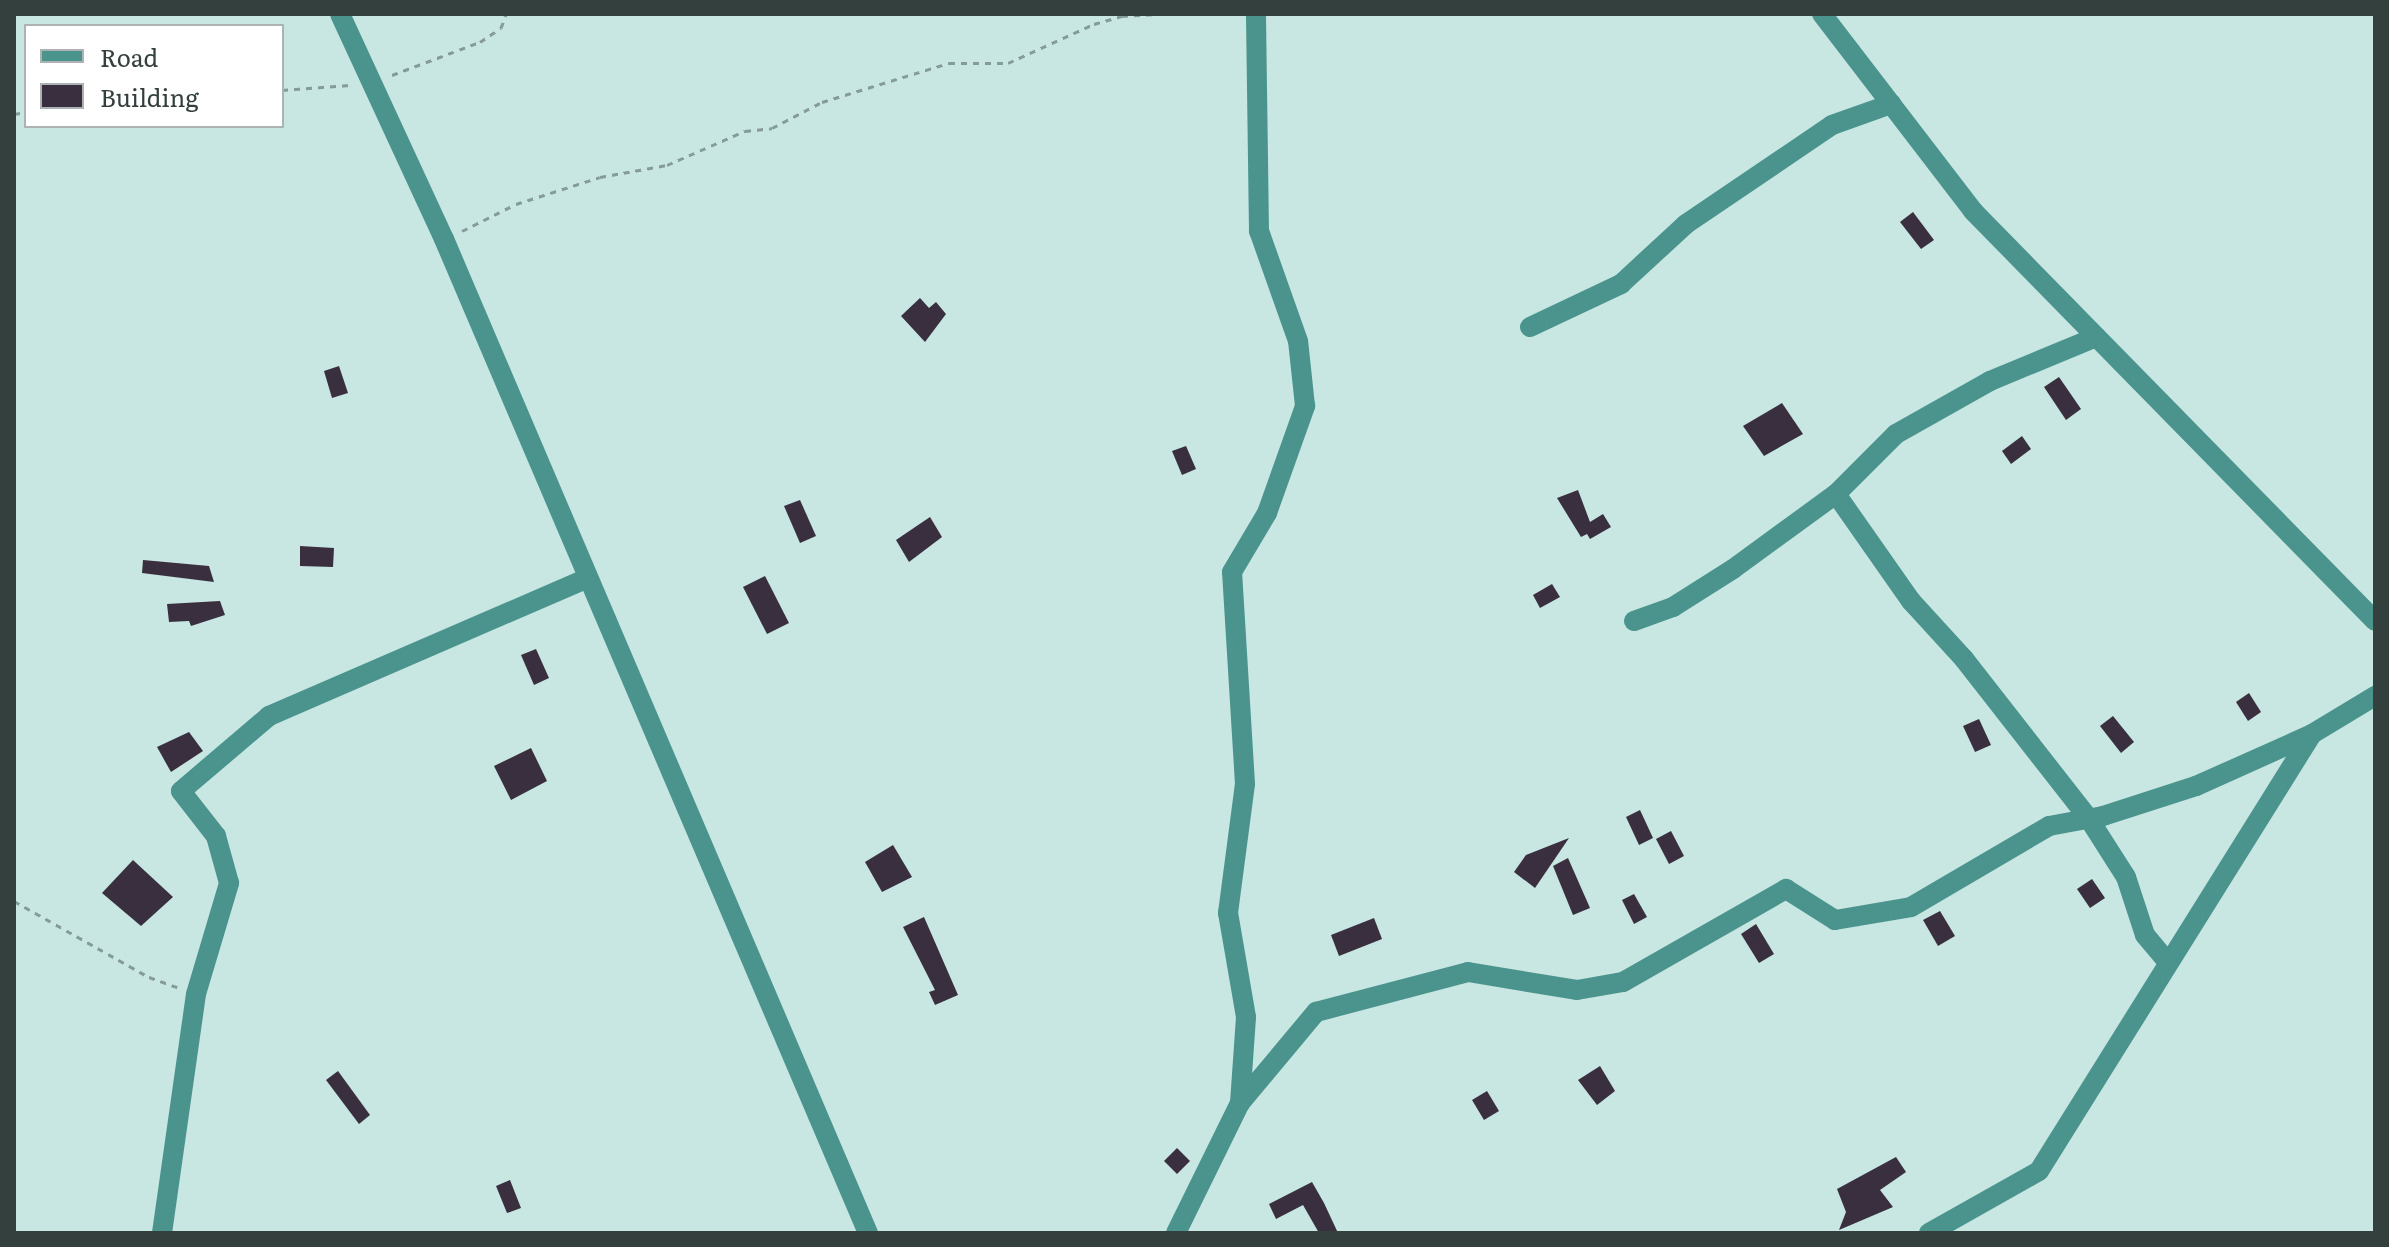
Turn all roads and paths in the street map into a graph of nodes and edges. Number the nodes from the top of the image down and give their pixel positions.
1 (340, 14) edge
2 (506, 14) edge
3 (1158, 14) edge
4 (1256, 14) edge
5 (1822, 14) edge
6 (373, 83) junction
7 (284, 90) edge
8 (1891, 104) junction
9 (444, 239) junction
10 (1530, 327) dead end
11 (2096, 337) junction
12 (1836, 494) junction
13 (586, 579) junction
14 (1634, 621) dead end
15 (2375, 621) edge
16 (2375, 696) edge
17 (2312, 734) junction
18 (2089, 819) junction
19 (14, 901) edge
20 (2168, 962) junction
21 (196, 994) junction
22 (1240, 1103) junction
23 (162, 1233) edge
24 (868, 1233) edge
25 (1176, 1233) edge
26 (1929, 1233) edge

1 - 6 street
2 - 6 path
3 - 9 path
4 - 22 street
5 - 8 street
6 - 7 path
6 - 9 street
8 - 10 street
8 - 11 street
9 - 13 street
11 - 12 street
11 - 15 street
12 - 14 street
12 - 18 street
13 - 21 street
13 - 24 street
16 - 17 street
17 - 18 street
17 - 20 street
18 - 20 street
18 - 22 street
19 - 21 path
20 - 26 street
21 - 23 street
22 - 25 street

